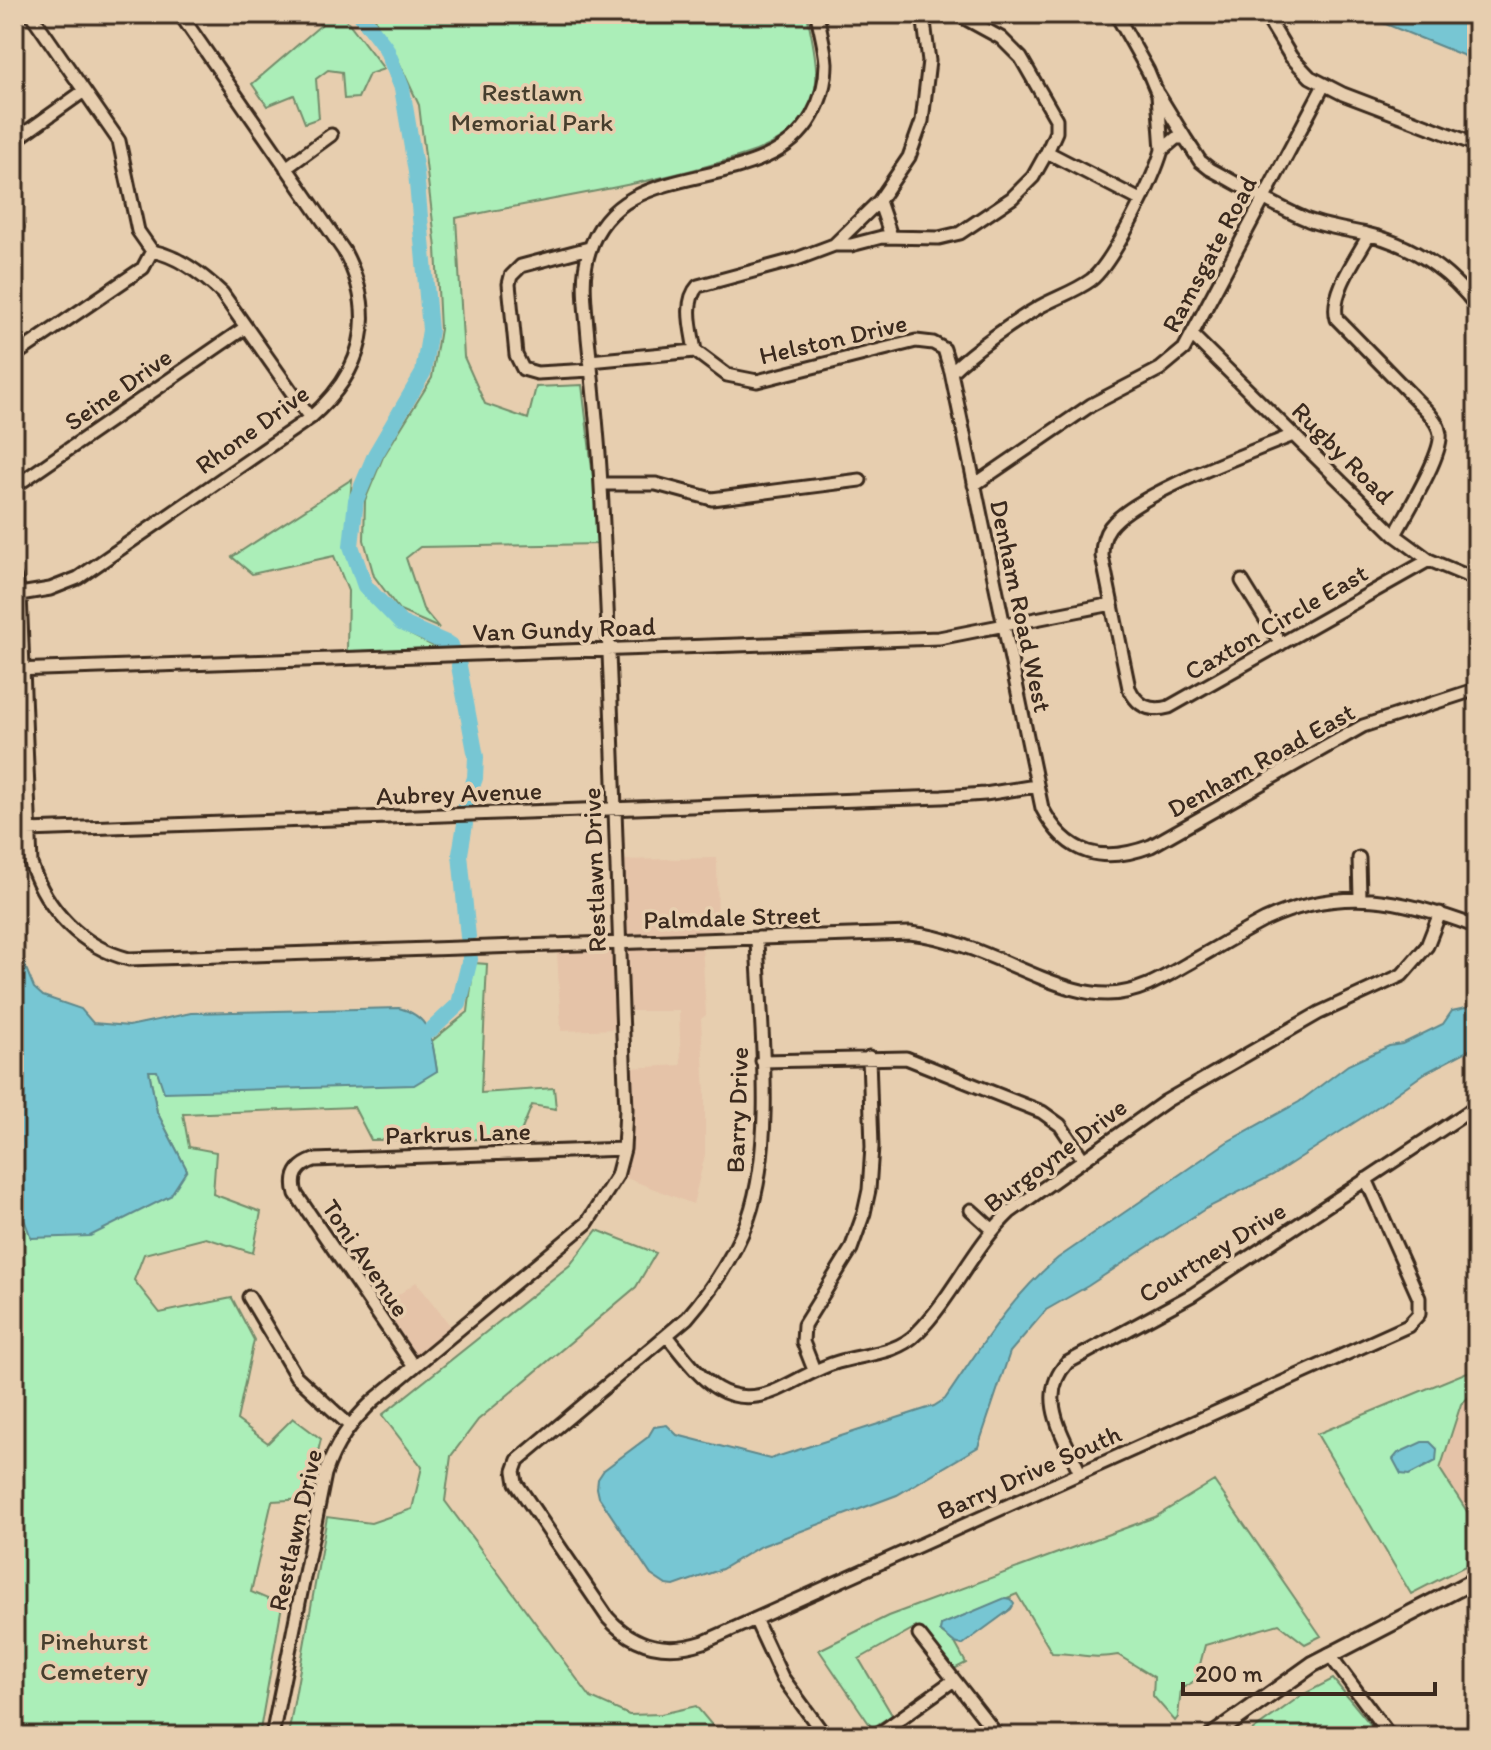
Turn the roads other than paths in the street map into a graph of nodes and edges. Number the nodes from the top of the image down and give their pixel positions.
1 (31, 14) edge
2 (180, 14) edge
3 (817, 14) edge
4 (935, 14) edge
5 (957, 14) edge
6 (1116, 14) edge
7 (1265, 14) edge
8 (924, 19) edge
9 (1324, 85) junction
10 (84, 91) junction
11 (1158, 93) junction
12 (331, 135) dead end
13 (1185, 138) junction
14 (14, 141) edge
15 (1477, 145) edge
16 (1162, 150) junction
17 (1047, 152) junction
18 (286, 168) junction
19 (1263, 197) junction
20 (1140, 200) junction
21 (879, 201) junction
22 (14, 218) edge
23 (14, 232) edge
24 (1369, 235) junction
25 (891, 236) junction
26 (834, 245) junction
27 (589, 248) junction
28 (152, 251) junction
29 (1477, 307) edge
30 (246, 327) junction
31 (1193, 336) junction
32 (944, 349) junction
33 (695, 351) junction
34 (970, 353) junction
35 (14, 356) edge
36 (590, 365) junction
37 (951, 372) junction
38 (310, 418) junction
39 (1293, 435) junction
40 (860, 480) dead end
41 (601, 484) junction
42 (974, 485) junction
43 (14, 487) edge
44 (1395, 535) junction
45 (1429, 560) junction
46 (14, 576) edge
47 (1477, 580) edge
48 (1242, 581) dead end
49 (20, 594) junction
50 (1112, 604) junction
51 (1003, 626) junction
52 (1281, 644) junction
53 (608, 650) junction
54 (18, 670) edge
55 (1477, 689) edge
56 (1036, 786) junction
57 (614, 809) junction
58 (28, 830) junction
59 (1068, 841) joint
60 (1359, 858) dead end
61 (1360, 898) junction
62 (1440, 913) junction
63 (1477, 927) edge
64 (757, 939) junction
65 (619, 943) junction
66 (869, 1057) junction
67 (762, 1061) junction
68 (1473, 1108) edge
69 (1477, 1128) edge
70 (624, 1149) junction
71 (1083, 1159) junction
72 (296, 1170) joint
73 (1366, 1179) junction
74 (971, 1210) dead end
75 (992, 1229) junction
76 (249, 1297) dead end
77 (668, 1337) junction
78 (414, 1367) junction
79 (814, 1370) junction
80 (349, 1425) junction
81 (1080, 1473) junction
82 (1477, 1579) edge
83 (755, 1619) junction
84 (919, 1635) dead end
85 (649, 1646) joint
86 (1329, 1654) junction
87 (954, 1680) junction
88 (272, 1736) edge
89 (825, 1736) edge
90 (876, 1736) edge
91 (998, 1736) edge
92 (1212, 1736) edge
93 (1390, 1736) edge

1 - 10 street
2 - 18 street, Rhone Drive
3 - 27 street, Restlawn Drive
4 - 8 street
5 - 17 street
6 - 11 street
7 - 9 street
8 - 21 street
9 - 15 street
9 - 19 street, Ramsgate Road
10 - 14 street
10 - 28 street
11 - 13 street
11 - 16 street
12 - 18 street
13 - 16 street
13 - 19 street
16 - 20 street
17 - 20 street
17 - 25 street
18 - 38 street, Rhone Drive
19 - 24 street
19 - 31 street, Ramsgate Road
20 - 34 street
21 - 25 street
21 - 26 street
22 - 23 street
24 - 29 street
24 - 44 street
25 - 26 street
26 - 33 street
27 - 36 street, Restlawn Drive
27 - 36 street
28 - 30 street
28 - 35 street
30 - 38 street
30 - 43 street, Seine Drive
31 - 39 street, Rugby Road
31 - 42 street, Ramsgate Road
32 - 33 street, Helston Drive
32 - 34 street
32 - 37 street, Helston Drive
33 - 36 street
34 - 37 street
36 - 41 street, Restlawn Drive
37 - 42 street, Denham Road West
38 - 49 street, Rhone Drive
39 - 44 street, Rugby Road
39 - 50 street
40 - 41 street
41 - 53 street, Restlawn Drive
42 - 51 street, Denham Road West
44 - 45 street, Rugby Road
45 - 47 street, Rugby Road
45 - 52 street, Caxton Circle East
46 - 49 street, Palmdale Street
48 - 52 street
49 - 54 street, Palmdale Street
50 - 51 street, Van Gundy Road
50 - 52 street, Caxton Circle East
51 - 53 street, Van Gundy Road
51 - 56 street, Denham Road West
53 - 54 street, Van Gundy Road
53 - 57 street, Restlawn Drive
54 - 58 street, Palmdale Street
55 - 59 street, Denham Road East
56 - 57 street, Aubrey Avenue
56 - 59 street, Denham Road West
57 - 58 street, Aubrey Avenue
57 - 65 street, Restlawn Drive
58 - 65 street, Palmdale Street
60 - 61 street
61 - 62 street, Palmdale Street
61 - 64 street, Palmdale Street
62 - 63 street, Palmdale Street
62 - 71 street, Burgoyne Drive
64 - 65 street, Palmdale Street
64 - 67 street, Barry Drive
65 - 70 street, Restlawn Drive
66 - 67 street
66 - 71 street
66 - 79 street
67 - 77 street, Barry Drive
68 - 69 street
68 - 73 street, Courtney Drive
70 - 72 street, Parkrus Lane
70 - 78 street, Restlawn Drive
71 - 75 street, Burgoyne Drive
72 - 78 street, Toni Avenue
73 - 81 street, Courtney Drive
73 - 81 street, Barry Drive South
74 - 75 street
75 - 79 street, Burgoyne Drive
76 - 80 street
77 - 79 street, Burgoyne Drive
77 - 85 street, Barry Drive
78 - 80 street, Restlawn Drive
80 - 88 street, Restlawn Drive
81 - 83 street, Barry Drive South
82 - 86 main road
83 - 85 street, Barry Drive South
83 - 89 street
84 - 87 street
86 - 92 main road
86 - 93 street
87 - 90 street
87 - 91 street

